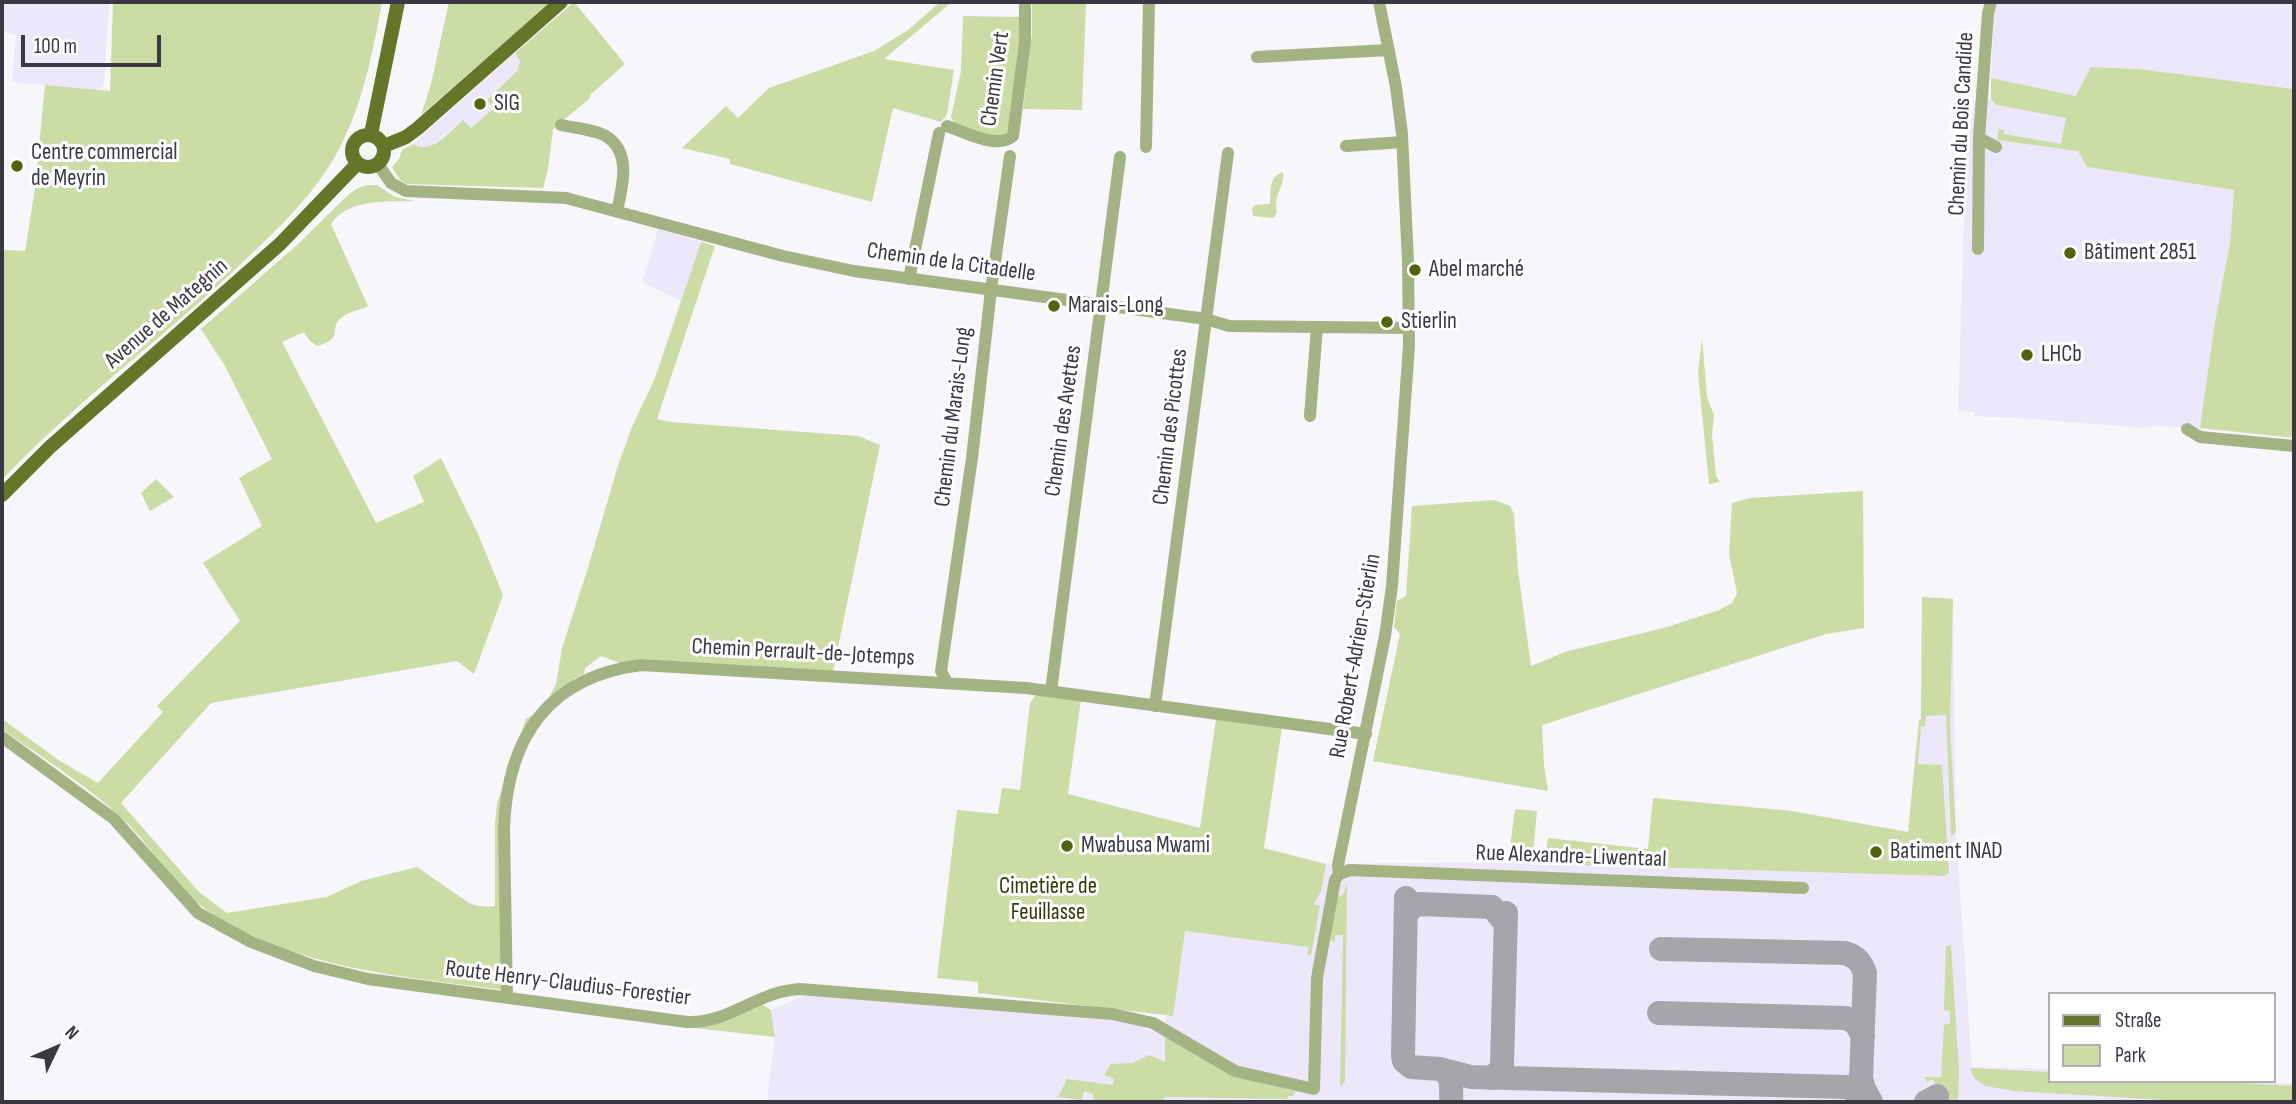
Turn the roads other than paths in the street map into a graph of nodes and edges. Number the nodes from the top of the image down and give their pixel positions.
1 (398, 2) edge
2 (561, 2) edge
3 (1025, 2) edge
4 (1149, 2) edge
5 (1379, 2) edge
6 (1992, 2) edge
7 (1389, 50) junction
8 (1257, 57) dead end
9 (561, 125) dead end
10 (371, 134) junction
11 (1979, 138) junction
12 (1402, 142) junction
13 (384, 146) junction
14 (1346, 146) dead end
15 (1146, 147) dead end
16 (1996, 147) dead end
17 (1228, 153) dead end
18 (1010, 156) dead end
19 (1120, 157) dead end
20 (357, 164) junction
21 (378, 164) junction
22 (617, 211) junction
23 (1978, 249) dead end
24 (909, 279) junction
25 (991, 290) junction
26 (1101, 305) junction
27 (1206, 319) junction
28 (1317, 327) junction
29 (1409, 328) junction
30 (1310, 416) dead end
31 (2187, 429) dead end
32 (2294, 446) edge
33 (2, 495) edge
34 (947, 682) junction
35 (1051, 691) junction
36 (1155, 706) junction
37 (1366, 734) junction
38 (2, 737) edge
39 (1339, 874) junction
40 (1803, 888) dead end
41 (508, 998) junction
42 (1314, 1089) joint

1 - 10 main road
2 - 13 main road
3 - 24 street, Chemin Vert
4 - 15 street
5 - 7 street, Rue Robert-Adrien-Stierlin
6 - 11 street, Chemin du Bois Candide
7 - 8 street
7 - 12 street, Rue Robert-Adrien-Stierlin
9 - 22 street
10 - 13 main road
10 - 20 main road
11 - 16 street
11 - 23 street, Chemin du Bois Candide
12 - 14 street
12 - 29 street, Rue Robert-Adrien-Stierlin
13 - 21 main road
17 - 27 street, Chemin des Picottes
18 - 25 street, Chemin du Marais-Long
19 - 26 street, Chemin des Avettes
20 - 21 main road
20 - 33 main road, Avenue de Mategnin
21 - 22 street, Chemin de la Citadelle
22 - 24 street, Chemin de la Citadelle
24 - 25 street, Chemin de la Citadelle
25 - 26 street, Chemin de la Citadelle
25 - 34 street, Chemin du Marais-Long
26 - 27 street, Chemin de la Citadelle
26 - 35 street, Chemin des Avettes
27 - 28 street, Chemin de la Citadelle
27 - 36 street, Chemin des Picottes
28 - 29 street, Chemin de la Citadelle
28 - 30 street
29 - 37 street, Rue Robert-Adrien-Stierlin
31 - 32 street
34 - 35 street, Chemin Perrault-de-Jotemps
34 - 41 street, Chemin Perrault-de-Jotemps
35 - 36 street, Chemin Perrault-de-Jotemps
36 - 37 street, Chemin Perrault-de-Jotemps
37 - 39 street, Rue Robert-Adrien-Stierlin
38 - 41 street, Route Henry-Claudius-Forestier
39 - 40 street, Rue Alexandre-Liwentaal
39 - 42 street, Rue Robert-Adrien-Stierlin
41 - 42 street, Route Henry-Claudius-Forestier

